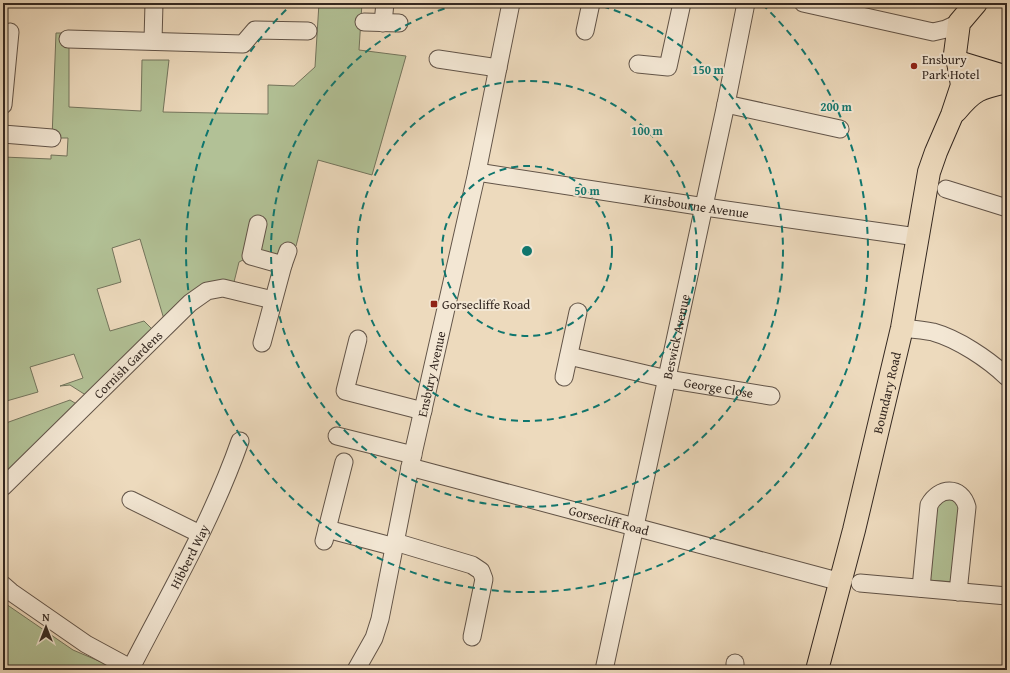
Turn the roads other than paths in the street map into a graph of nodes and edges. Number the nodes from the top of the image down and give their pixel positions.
1 (154, 3) edge
2 (385, 3) edge
3 (511, 3) edge
4 (591, 3) edge
5 (682, 3) edge
6 (746, 3) edge
7 (804, 3) edge
8 (976, 3) edge
9 (364, 22) dead end
10 (959, 23) junction
11 (308, 31) dead end
12 (586, 31) dead end
13 (10, 32) dead end
14 (933, 32) junction
15 (68, 39) dead end
16 (153, 41) junction
17 (956, 58) junction
18 (438, 59) dead end
19 (638, 64) dead end
20 (498, 68) junction
21 (1007, 77) edge
22 (1007, 82) edge
23 (726, 104) junction
24 (3, 105) edge
25 (952, 115) junction
26 (840, 129) dead end
27 (3, 134) edge
28 (52, 138) dead end
29 (477, 172) junction
30 (946, 189) dead end
31 (704, 207) junction
32 (1007, 208) edge
33 (258, 224) dead end
34 (917, 237) junction
35 (273, 300) junction
36 (578, 312) dead end
37 (902, 328) junction
38 (358, 339) dead end
39 (262, 343) dead end
40 (569, 356) junction
41 (1005, 371) edge
42 (564, 377) dead end
43 (666, 379) junction
44 (771, 396) dead end
45 (423, 411) junction
46 (337, 436) dead end
47 (240, 441) dead end
48 (412, 461) junction
49 (344, 462) dead end
50 (3, 487) edge
51 (131, 500) dead end
52 (635, 526) junction
53 (200, 534) junction
54 (395, 545) junction
55 (846, 560) junction
56 (833, 579) junction
57 (3, 585) edge
58 (921, 588) junction
59 (958, 592) junction
60 (1007, 596) edge
61 (472, 637) dead end
62 (133, 669) edge
63 (356, 670) edge
64 (604, 670) edge
65 (817, 670) edge

1 - 16 street
2 - 9 street
3 - 20 street, Ensbury Avenue
4 - 12 street
5 - 19 street
6 - 23 street, Beswick Avenue
7 - 14 street
8 - 10 main road
10 - 14 street
10 - 17 main road, Boundary Road
11 - 16 street
13 - 24 street
14 - 17 street
15 - 16 street
17 - 21 main road
17 - 25 main road, Boundary Road
18 - 20 street
20 - 29 street, Ensbury Avenue
22 - 25 main road, Boundary Road
23 - 26 street
23 - 31 street, Beswick Avenue
25 - 34 main road, Boundary Road
27 - 28 street
29 - 31 street, Kinsbourne Avenue
29 - 45 street, Ensbury Avenue
30 - 32 street
31 - 34 street, Kinsbourne Avenue
31 - 43 street, Beswick Avenue
33 - 35 street
34 - 37 main road, Boundary Road
35 - 39 street
35 - 50 street, Cornish Gardens
36 - 40 street
37 - 41 street
37 - 55 main road, Boundary Road
38 - 45 street
40 - 42 street
40 - 43 street, George Close
43 - 44 street, George Close
43 - 52 street, Beswick Avenue
45 - 48 street, Ensbury Avenue
46 - 48 street, Gorsecliff Road
47 - 53 street, Hibberd Way
48 - 52 street, Gorsecliff Road
48 - 54 street, Ensbury Avenue
49 - 54 street
51 - 53 street
52 - 56 street, Gorsecliff Road
52 - 64 street, Beswick Avenue
53 - 62 street, Hibberd Way
54 - 61 street
54 - 63 street, Ensbury Avenue
55 - 56 main road, Boundary Road
55 - 56 street
56 - 58 street, Gorsecliff Road
56 - 65 main road, Boundary Road
57 - 62 street
58 - 59 street, Gorsecliff Road
58 - 59 street
59 - 60 street, Gorsecliff Road

